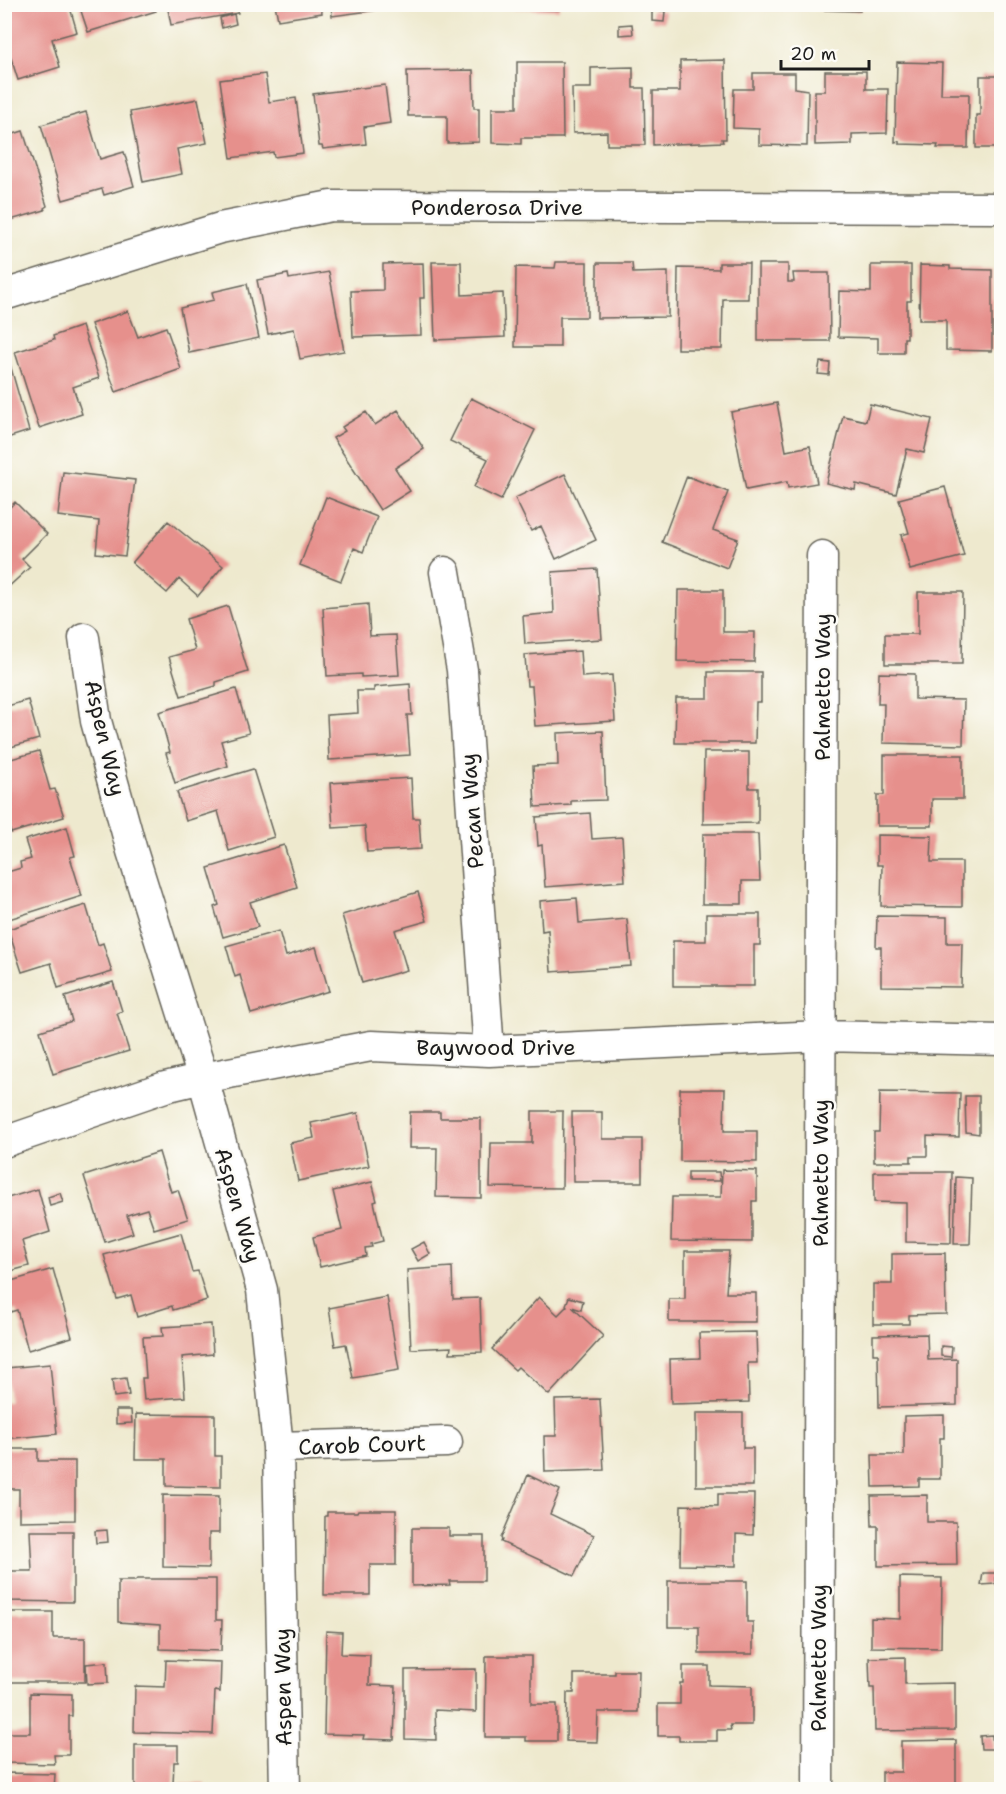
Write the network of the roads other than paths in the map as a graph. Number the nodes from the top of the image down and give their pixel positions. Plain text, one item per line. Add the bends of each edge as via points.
1 (1002, 208) edge
2 (4, 295) edge
3 (822, 555) dead end
4 (445, 572) dead end
5 (84, 638) dead end
6 (821, 1036) junction
7 (1002, 1040) edge
8 (489, 1051) junction
9 (203, 1078) junction
10 (4, 1142) edge
11 (447, 1442) dead end
12 (278, 1447) junction
13 (285, 1790) edge
14 (818, 1790) edge

1 - 2 street, Ponderosa Drive via 331,206 220,228
3 - 6 street, Palmetto Way
4 - 8 street, Pecan Way via 462,670
5 - 9 street, Aspen Way via 96,721
6 - 7 street, Baywood Drive
6 - 8 street, Baywood Drive
6 - 14 street, Palmetto Way
8 - 9 street, Baywood Drive via 370,1046
9 - 10 street, Baywood Drive via 165,1087
9 - 12 street, Aspen Way via 262,1290
11 - 12 street, Carob Court
12 - 13 street, Aspen Way

